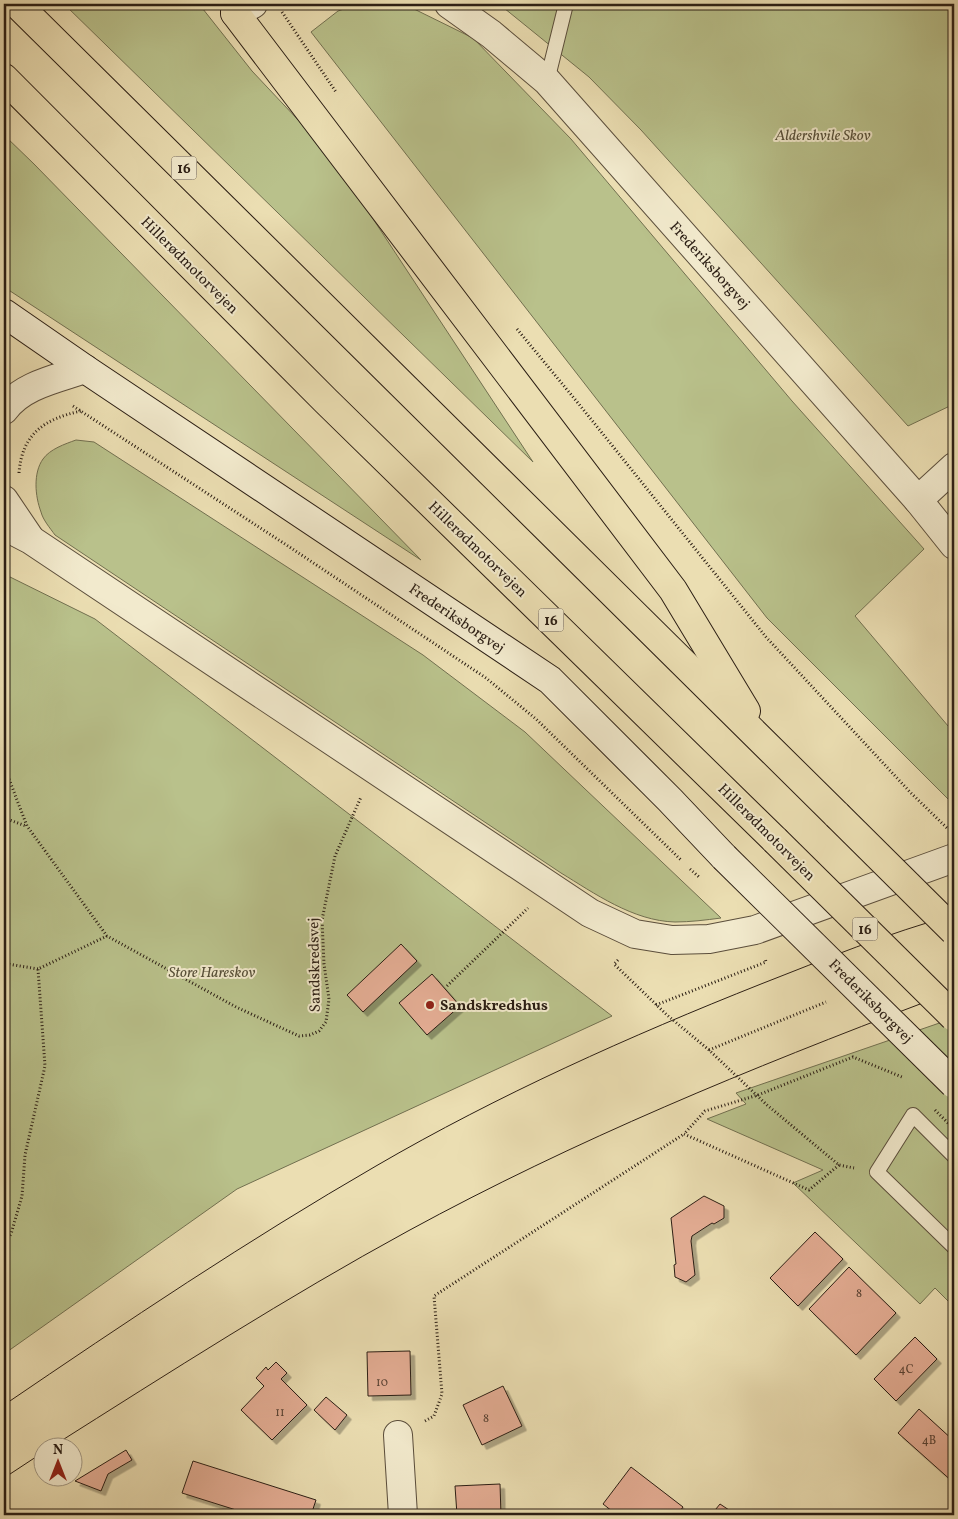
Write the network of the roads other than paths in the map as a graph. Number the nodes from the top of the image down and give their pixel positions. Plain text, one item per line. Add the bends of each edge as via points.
1 (17, 4) edge
2 (449, 4) edge
3 (566, 4) edge
4 (239, 7) edge
5 (4, 78) edge
6 (546, 80) junction
7 (4, 312) edge
8 (84, 369) junction
9 (4, 410) edge
10 (954, 467) edge
11 (11, 490) edge
12 (918, 500) junction
13 (4, 526) edge
14 (31, 540) junction
15 (954, 545) edge
16 (769, 749) junction
17 (954, 858) edge
18 (954, 931) edge
19 (954, 1017) edge
20 (954, 1084) edge
21 (954, 1156) edge
22 (954, 1246) edge
23 (398, 1435) road end
24 (403, 1515) edge

1 - 16 highway, 16
2 - 6 street, Frederiksborgvej
3 - 6 lane
4 - 16 highway via 673,590
5 - 19 highway, Hillerødmotorvejen / 16, bridge via 326,401
6 - 12 street, Frederiksborgvej
7 - 8 street, Frederiksborgvej
8 - 9 street via 23,392
8 - 20 street, Frederiksborgvej, bridge via 550,680
10 - 12 street
11 - 14 street
12 - 15 street, Frederiksborgvej
13 - 14 street
14 - 17 street via 590,912 636,934 672,940 709,939 755,930
16 - 18 highway, 16, bridge
21 - 22 lane via 912,1114 877,1172
23 - 24 street

